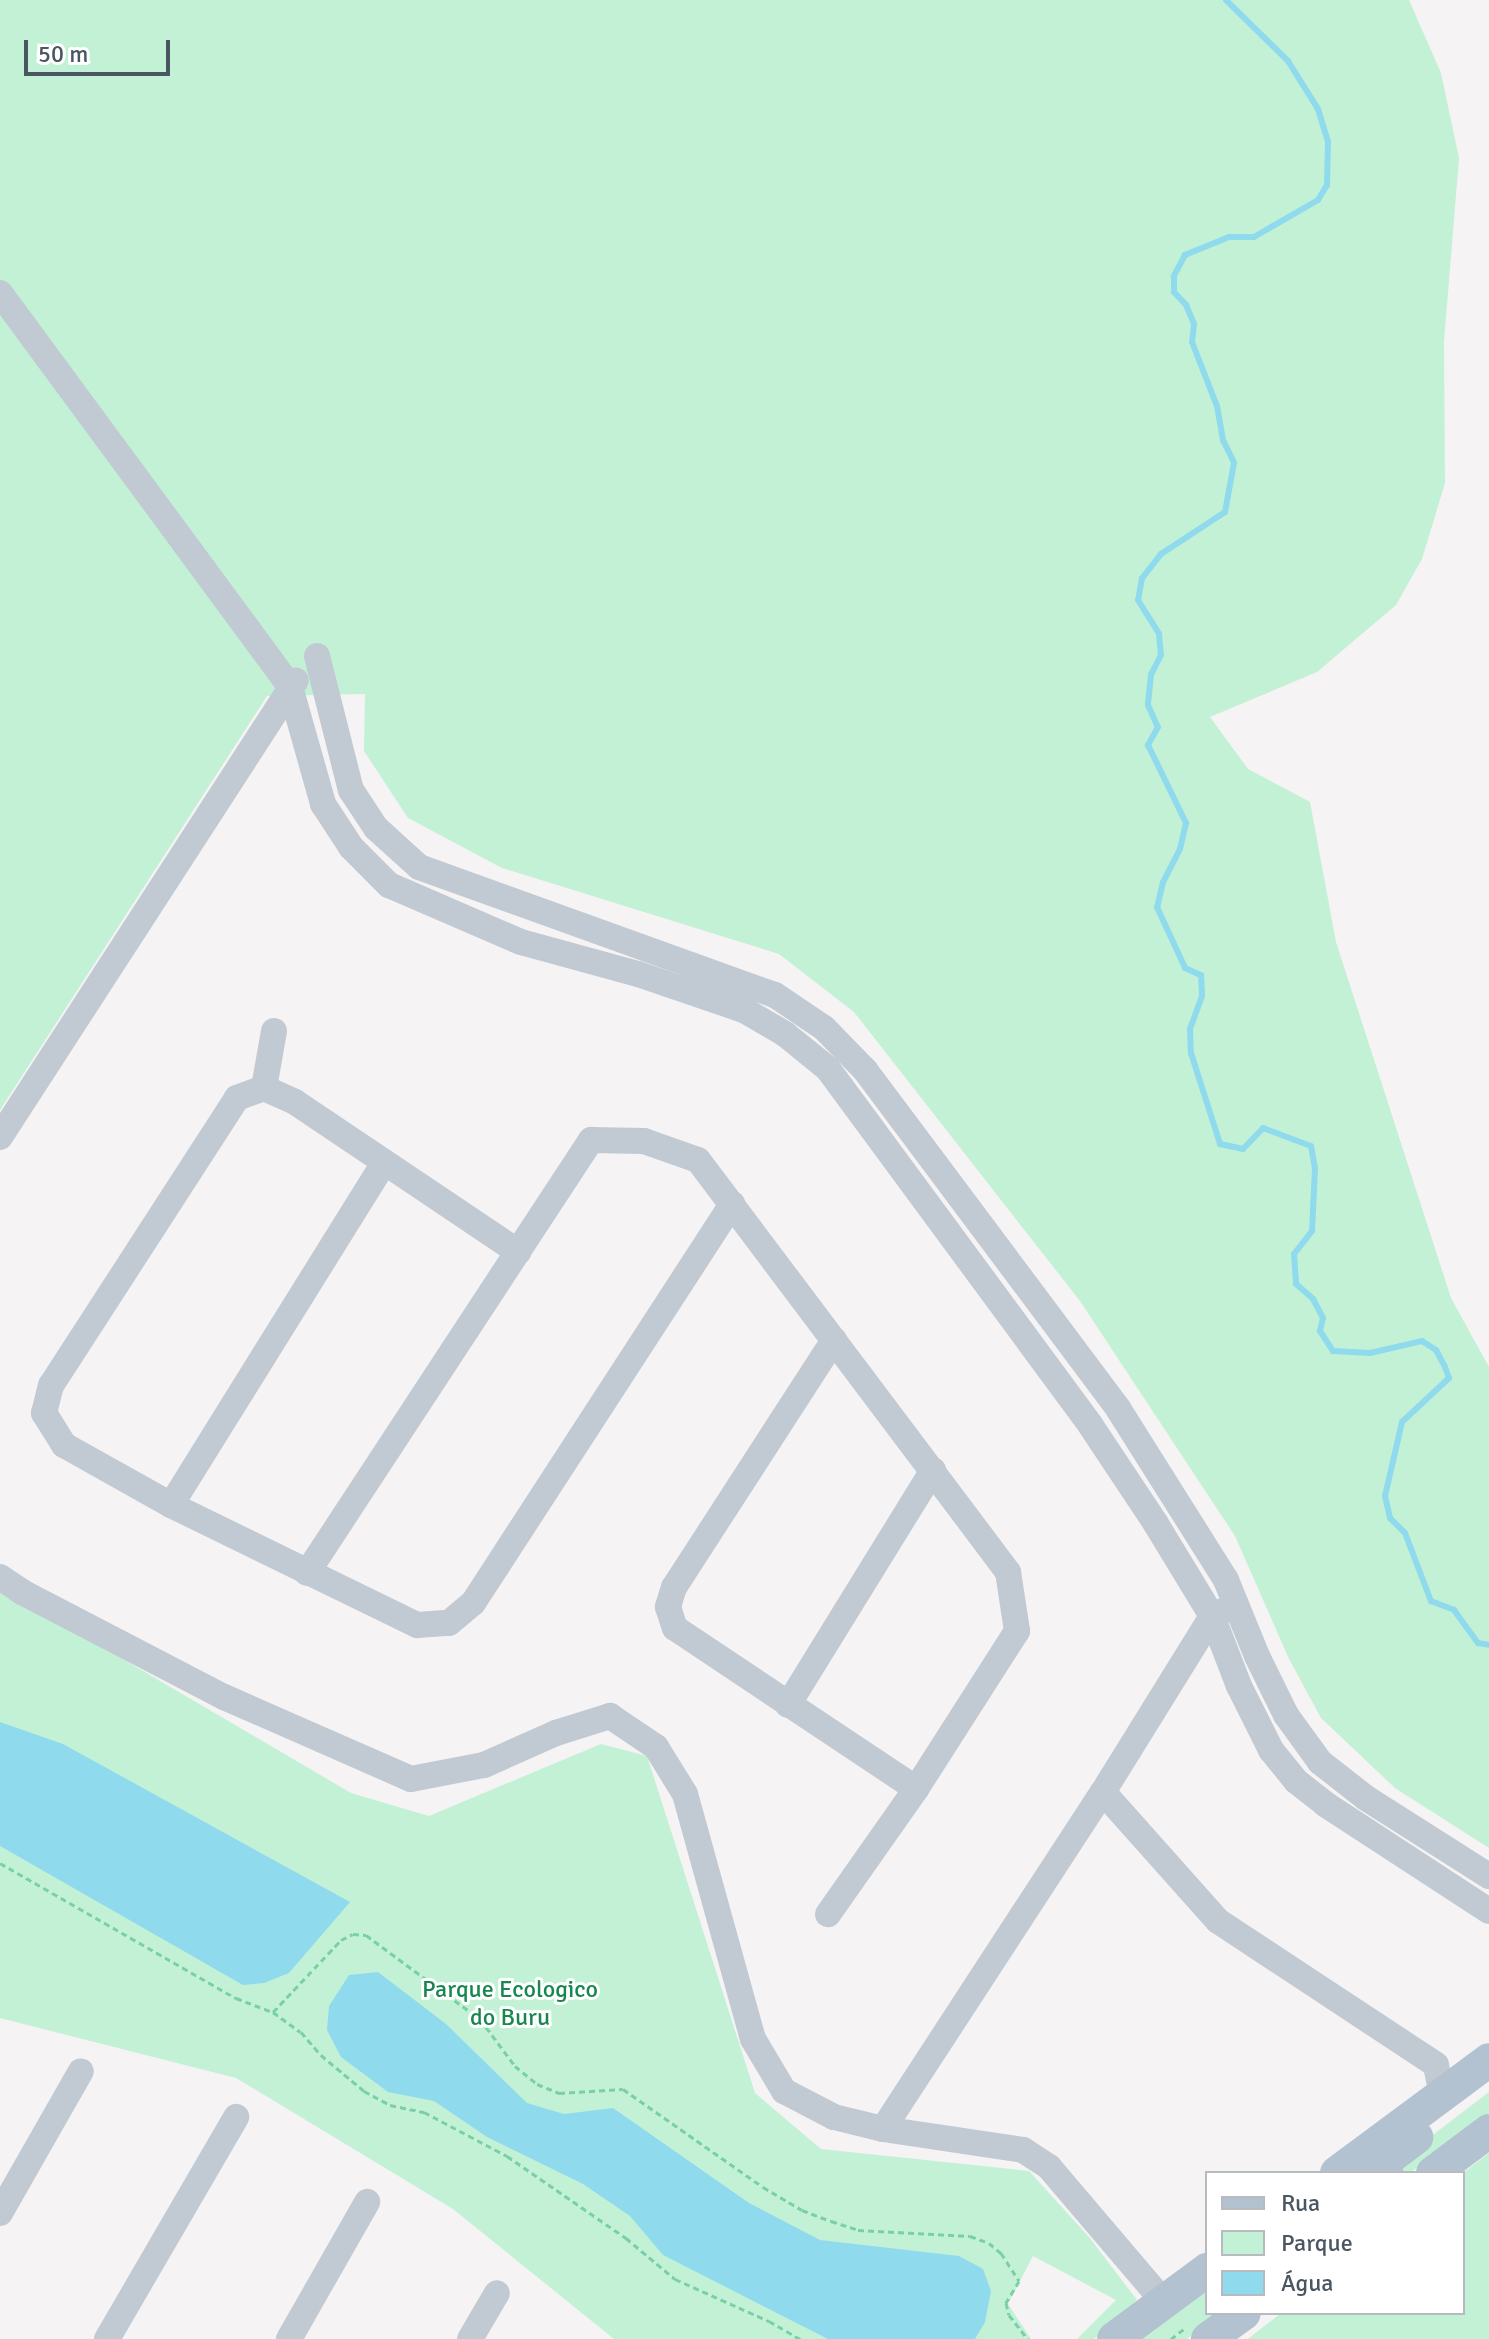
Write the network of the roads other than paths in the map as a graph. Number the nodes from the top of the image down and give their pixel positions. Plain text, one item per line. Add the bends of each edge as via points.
1 (0, 293) edge
2 (290, 687) junction
3 (274, 1031) dead end
4 (264, 1088) junction
5 (0, 1137) edge
6 (383, 1165) junction
7 (732, 1204) junction
8 (518, 1252) junction
9 (834, 1340) junction
10 (933, 1470) junction
11 (171, 1505) junction
12 (307, 1573) junction
13 (0, 1577) edge
14 (1224, 1611) junction
15 (788, 1705) junction
16 (916, 1789) junction
17 (1103, 1792) junction
18 (1489, 1876) edge
19 (1489, 1911) edge
20 (828, 1914) dead end
21 (1489, 2060) edge
22 (81, 2071) dead end
23 (1442, 2096) junction
24 (236, 2117) dead end
25 (883, 2129) junction
26 (1489, 2131) edge
27 (1340, 2171) edge
28 (1386, 2171) edge
29 (1436, 2171) edge
30 (367, 2202) dead end
31 (0, 2213) edge
32 (1205, 2271) edge
33 (497, 2293) dead end
34 (1164, 2302) junction
35 (1241, 2315) edge
36 (107, 2339) edge
37 (289, 2339) edge
38 (470, 2339) edge
39 (1114, 2339) edge
40 (1208, 2339) edge

1 - 2 street
2 - 5 street
2 - 14 street via 323,804 351,847 389,885 521,942 744,1010 828,1069
2 - 14 street via 317,656 351,790 376,828 419,867 775,995 824,1028 907,1123 1119,1410 1226,1580
3 - 4 street
4 - 6 street via 295,1102
4 - 11 street via 237,1098 51,1385 47,1399 44,1413 64,1445
6 - 8 street
6 - 11 street
7 - 8 street via 698,1160 644,1141 591,1140
7 - 9 street
7 - 12 street via 473,1603 449,1623 417,1625
8 - 12 street
9 - 10 street
9 - 15 street via 674,1587 668,1607 675,1628
10 - 15 street
10 - 16 street via 1008,1572 1017,1631
11 - 12 street
13 - 25 street via 224,1697 411,1779 484,1765 610,1716 656,1747 685,1794 753,2039 784,2091 834,2117
14 - 17 street
14 - 18 street via 1320,1762 1366,1798
14 - 19 street via 1239,1686 1271,1750 1296,1781
15 - 16 street
16 - 20 street
17 - 23 street via 1218,1921 1436,2065
17 - 25 street
21 - 23 main road
22 - 31 street
23 - 27 main road
23 - 28 main road via 1439,2119 1386,2160
24 - 36 street
25 - 34 street via 1023,2150 1049,2167
26 - 29 main road
30 - 37 street
32 - 34 main road
33 - 38 street
34 - 39 main road
35 - 40 main road

